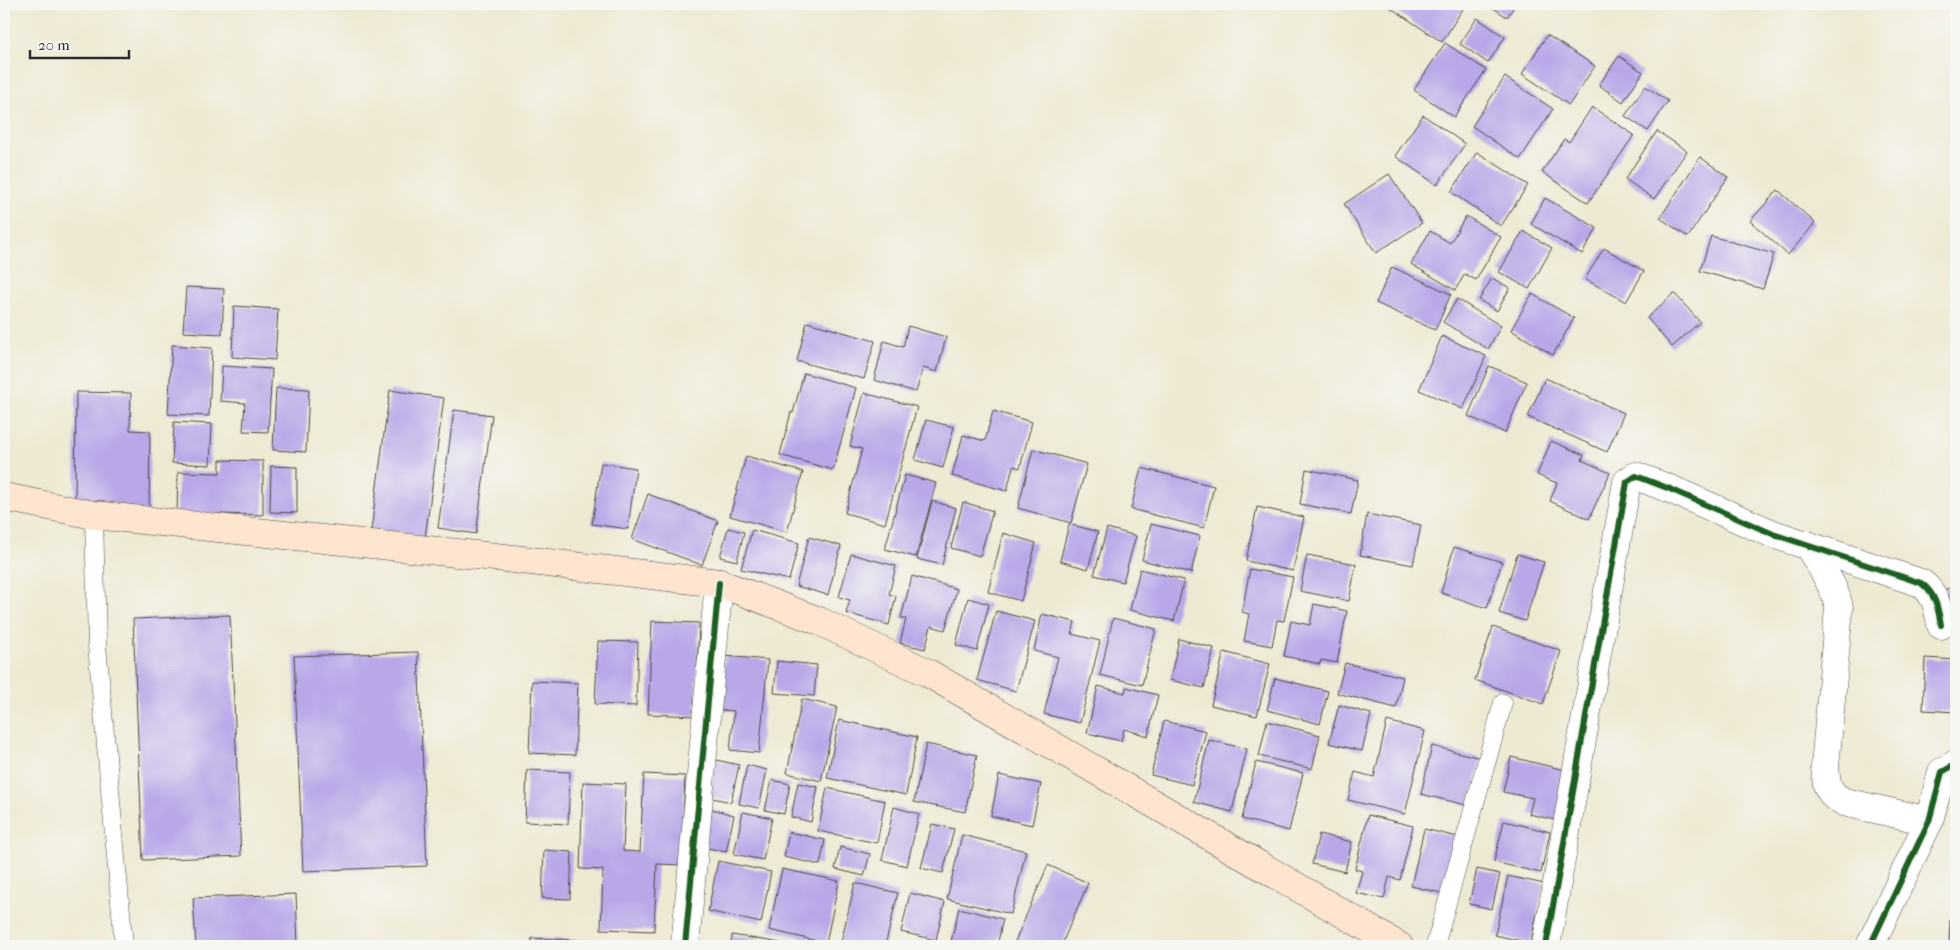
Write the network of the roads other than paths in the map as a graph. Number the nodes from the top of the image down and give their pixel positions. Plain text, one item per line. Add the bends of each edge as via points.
1 (4, 497) edge
2 (94, 515) junction
3 (1808, 545) junction
4 (718, 582) junction
5 (1941, 625) dead end
6 (1503, 703) dead end
7 (1956, 764) edge
8 (1929, 821) junction
9 (124, 946) edge
10 (685, 946) edge
11 (1399, 946) edge
12 (1435, 946) edge
13 (1546, 946) edge
14 (1870, 946) edge

1 - 2 main road
2 - 4 main road
2 - 9 lane via 97,645
3 - 5 street via 1921,583 1934,596
3 - 8 street via 1834,591 1839,608 1827,735 1827,785 1833,795 1844,802
3 - 13 street via 1773,534 1636,476 1627,482
4 - 10 street
4 - 11 main road via 819,621 928,673
6 - 12 lane
7 - 8 street via 1942,772
8 - 14 street

